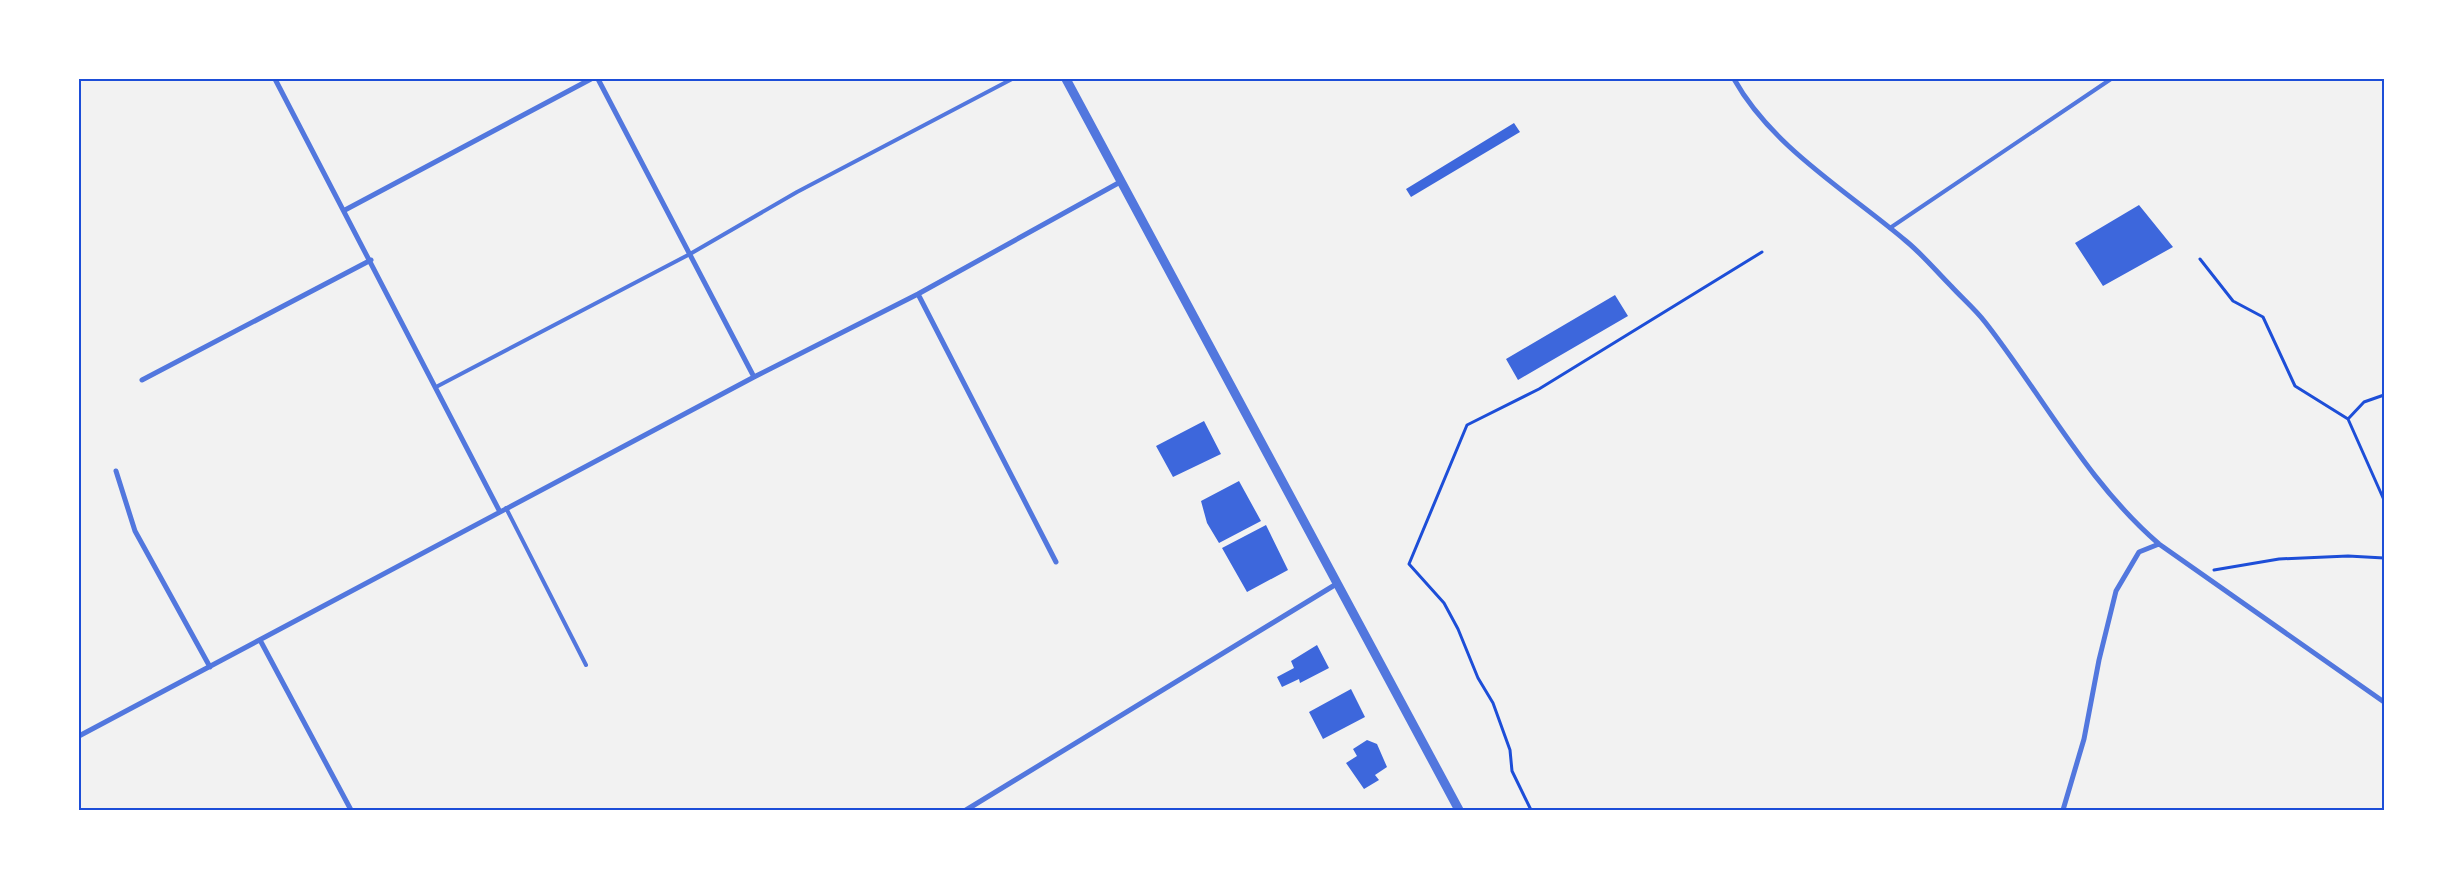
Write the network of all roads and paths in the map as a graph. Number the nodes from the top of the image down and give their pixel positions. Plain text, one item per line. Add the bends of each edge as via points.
1 (275, 79) edge
2 (591, 79) edge
3 (598, 79) edge
4 (1012, 79) edge
5 (1066, 79) edge
6 (1734, 79) edge
7 (2111, 79) edge
8 (1122, 181) junction
9 (345, 210) junction
10 (1890, 228) junction
11 (1762, 252) dead end
12 (690, 254) junction
13 (2200, 259) dead end
14 (371, 260) junction
15 (918, 294) junction
16 (754, 377) junction
17 (142, 380) dead end
18 (436, 387) junction
19 (2384, 395) edge
20 (2348, 419) junction
21 (116, 471) dead end
22 (2384, 500) edge
23 (503, 510) junction
24 (2159, 544) junction
25 (2384, 558) edge
26 (1056, 562) dead end
27 (2199, 572) junction
28 (1338, 583) junction
29 (260, 640) junction
30 (586, 665) dead end
31 (210, 667) junction
32 (2384, 702) edge
33 (79, 736) edge
34 (351, 810) edge
35 (966, 810) edge
36 (1459, 810) edge
37 (1531, 810) edge
38 (2063, 810) edge

1 - 9 street
2 - 9 street
3 - 12 street
4 - 12 lane via 797,192
5 - 8 street
6 - 10 street via 1747,102 1775,135
7 - 10 lane
8 - 15 street
8 - 28 street
9 - 14 street
10 - 24 street via 1984,321 2113,499
11 - 37 path via 1540,388 1467,425 1459,450 1444,476 1409,564 1444,603 1470,653 1510,750 1512,771
12 - 16 street
12 - 18 lane
13 - 20 path via 2234,301 2263,317 2295,386
14 - 17 street
14 - 18 street
15 - 16 street
15 - 26 street
16 - 23 street
18 - 23 street
19 - 20 path via 2364,402
20 - 22 path
21 - 31 street via 134,531
23 - 29 street
23 - 30 lane
24 - 27 street
24 - 38 street via 2140,552 2116,590 2084,740
25 - 27 path via 2279,559
27 - 32 street
28 - 35 street
28 - 36 street
29 - 31 street
29 - 34 street
31 - 33 street

